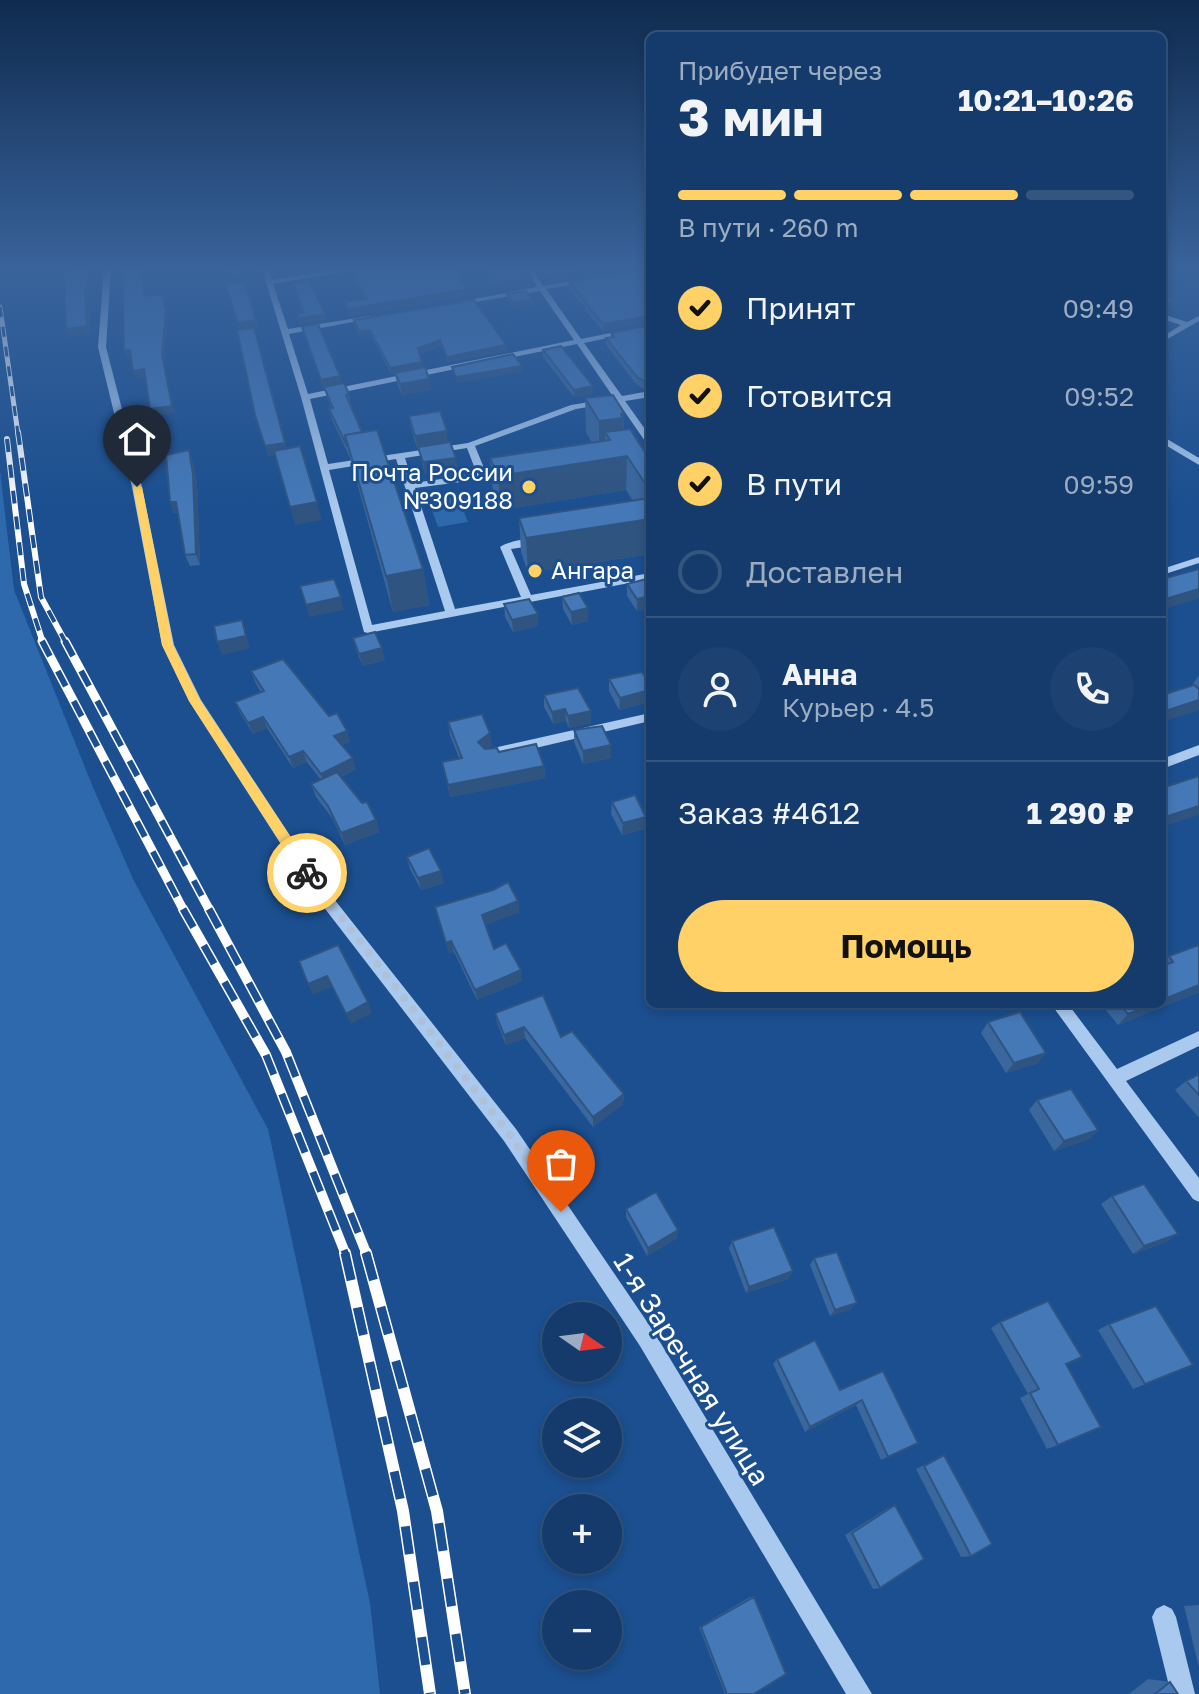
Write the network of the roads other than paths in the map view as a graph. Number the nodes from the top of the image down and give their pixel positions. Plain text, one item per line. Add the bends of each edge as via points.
1 (102, 348) edge
2 (290, 348) edge
3 (542, 348) edge
4 (581, 348) edge
5 (646, 395) edge
6 (305, 397) junction
7 (620, 400) junction
8 (646, 436) edge
9 (1166, 442) edge
10 (470, 445) junction
11 (1176, 448) junction
12 (1166, 450) edge
13 (400, 456) junction
14 (1199, 462) edge
15 (323, 468) junction
16 (528, 471) edge
17 (483, 477) junction
18 (409, 486) junction
19 (549, 541) edge
20 (1199, 560) edge
21 (1166, 571) edge
22 (646, 577) edge
23 (527, 598) junction
24 (451, 613) junction
25 (646, 718) edge
26 (1199, 750) edge
27 (489, 754) edge
28 (1166, 762) edge
29 (1062, 1008) edge
30 (1199, 1038) edge
31 (1114, 1079) junction
32 (1199, 1193) edge
33 (1164, 1617) dead end
34 (860, 1694) edge
35 (1183, 1694) edge

1 - 34 street, 1-я Заречная улица via 168,645 195,701 314,884 510,1135 647,1339
2 - 6 street
3 - 6 street
4 - 7 street
5 - 7 street
6 - 15 street
7 - 8 street
7 - 10 street via 574,407
9 - 11 street
10 - 13 street
10 - 17 street
11 - 12 street
11 - 14 street
13 - 15 street
13 - 18 street
15 - 24 street via 368,629
16 - 17 street
17 - 18 street
18 - 24 street
19 - 23 street via 505,547
20 - 21 street
22 - 23 street
23 - 24 street
25 - 27 street
26 - 28 street
29 - 31 street
30 - 31 street
31 - 32 street
33 - 35 street

